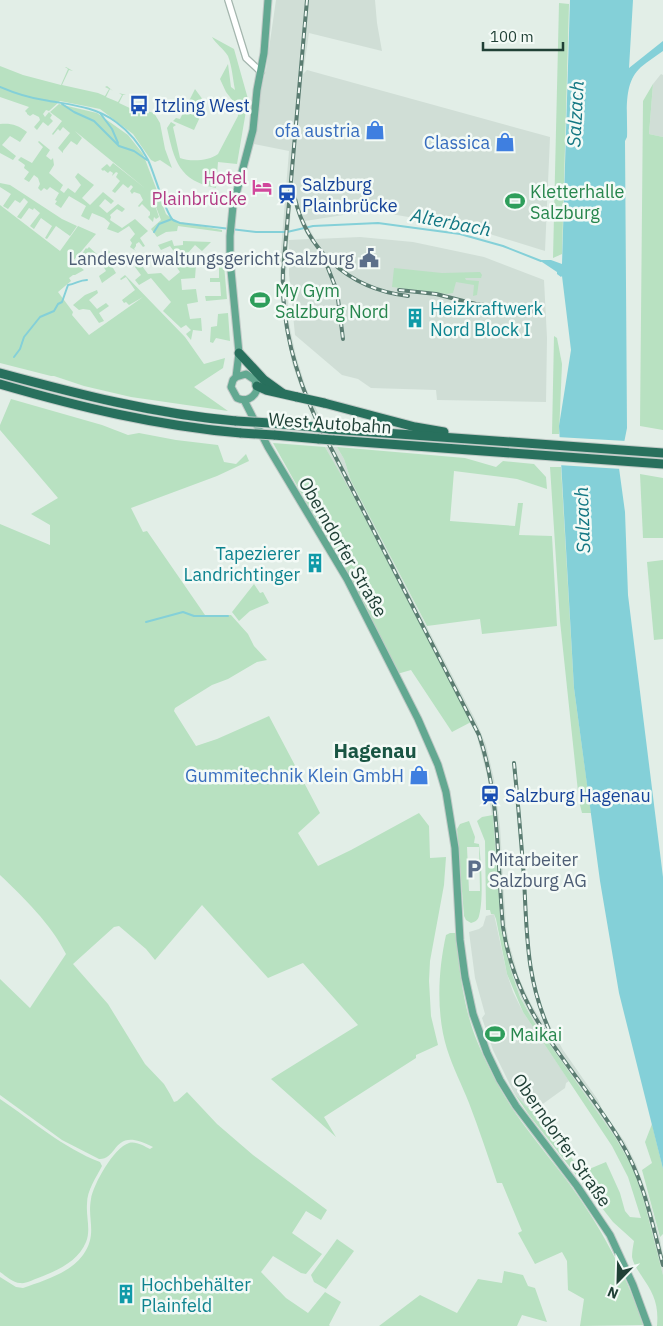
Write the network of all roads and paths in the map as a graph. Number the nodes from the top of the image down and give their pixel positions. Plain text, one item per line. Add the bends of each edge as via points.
1 (228, 0) edge
2 (268, 0) edge
3 (261, 72) junction
4 (239, 353) junction
5 (1, 373) edge
6 (246, 374) junction
7 (236, 377) junction
8 (0, 384) edge
9 (257, 386) junction
10 (282, 393) junction
11 (252, 397) junction
12 (244, 400) junction
13 (251, 414) junction
14 (459, 438) junction
15 (663, 453) edge
16 (640, 462) junction
17 (663, 464) edge
18 (663, 468) edge
19 (648, 1326) edge

1 - 3 street via 246,58
2 - 3 main road
3 - 4 main road via 253,130 233,206 229,238
4 - 6 main road
4 - 7 main road
4 - 10 highway via 264,380
5 - 14 highway, West Autobahn, bridge via 131,406 190,417
6 - 7 main road
6 - 9 main road via 253,377
7 - 12 main road via 232,391 237,398
8 - 16 highway, West Autobahn, bridge via 135,418 189,427
9 - 10 highway
9 - 11 main road
10 - 14 highway, bridge
11 - 12 main road
11 - 13 main road
12 - 13 main road, Oberndorfer Straße
13 - 19 main road, Oberndorfer Straße via 348,579 438,765 456,848 465,977 473,1014 487,1053 516,1106 610,1235
14 - 15 highway, West Autobahn
16 - 17 highway, West Autobahn
16 - 18 highway

